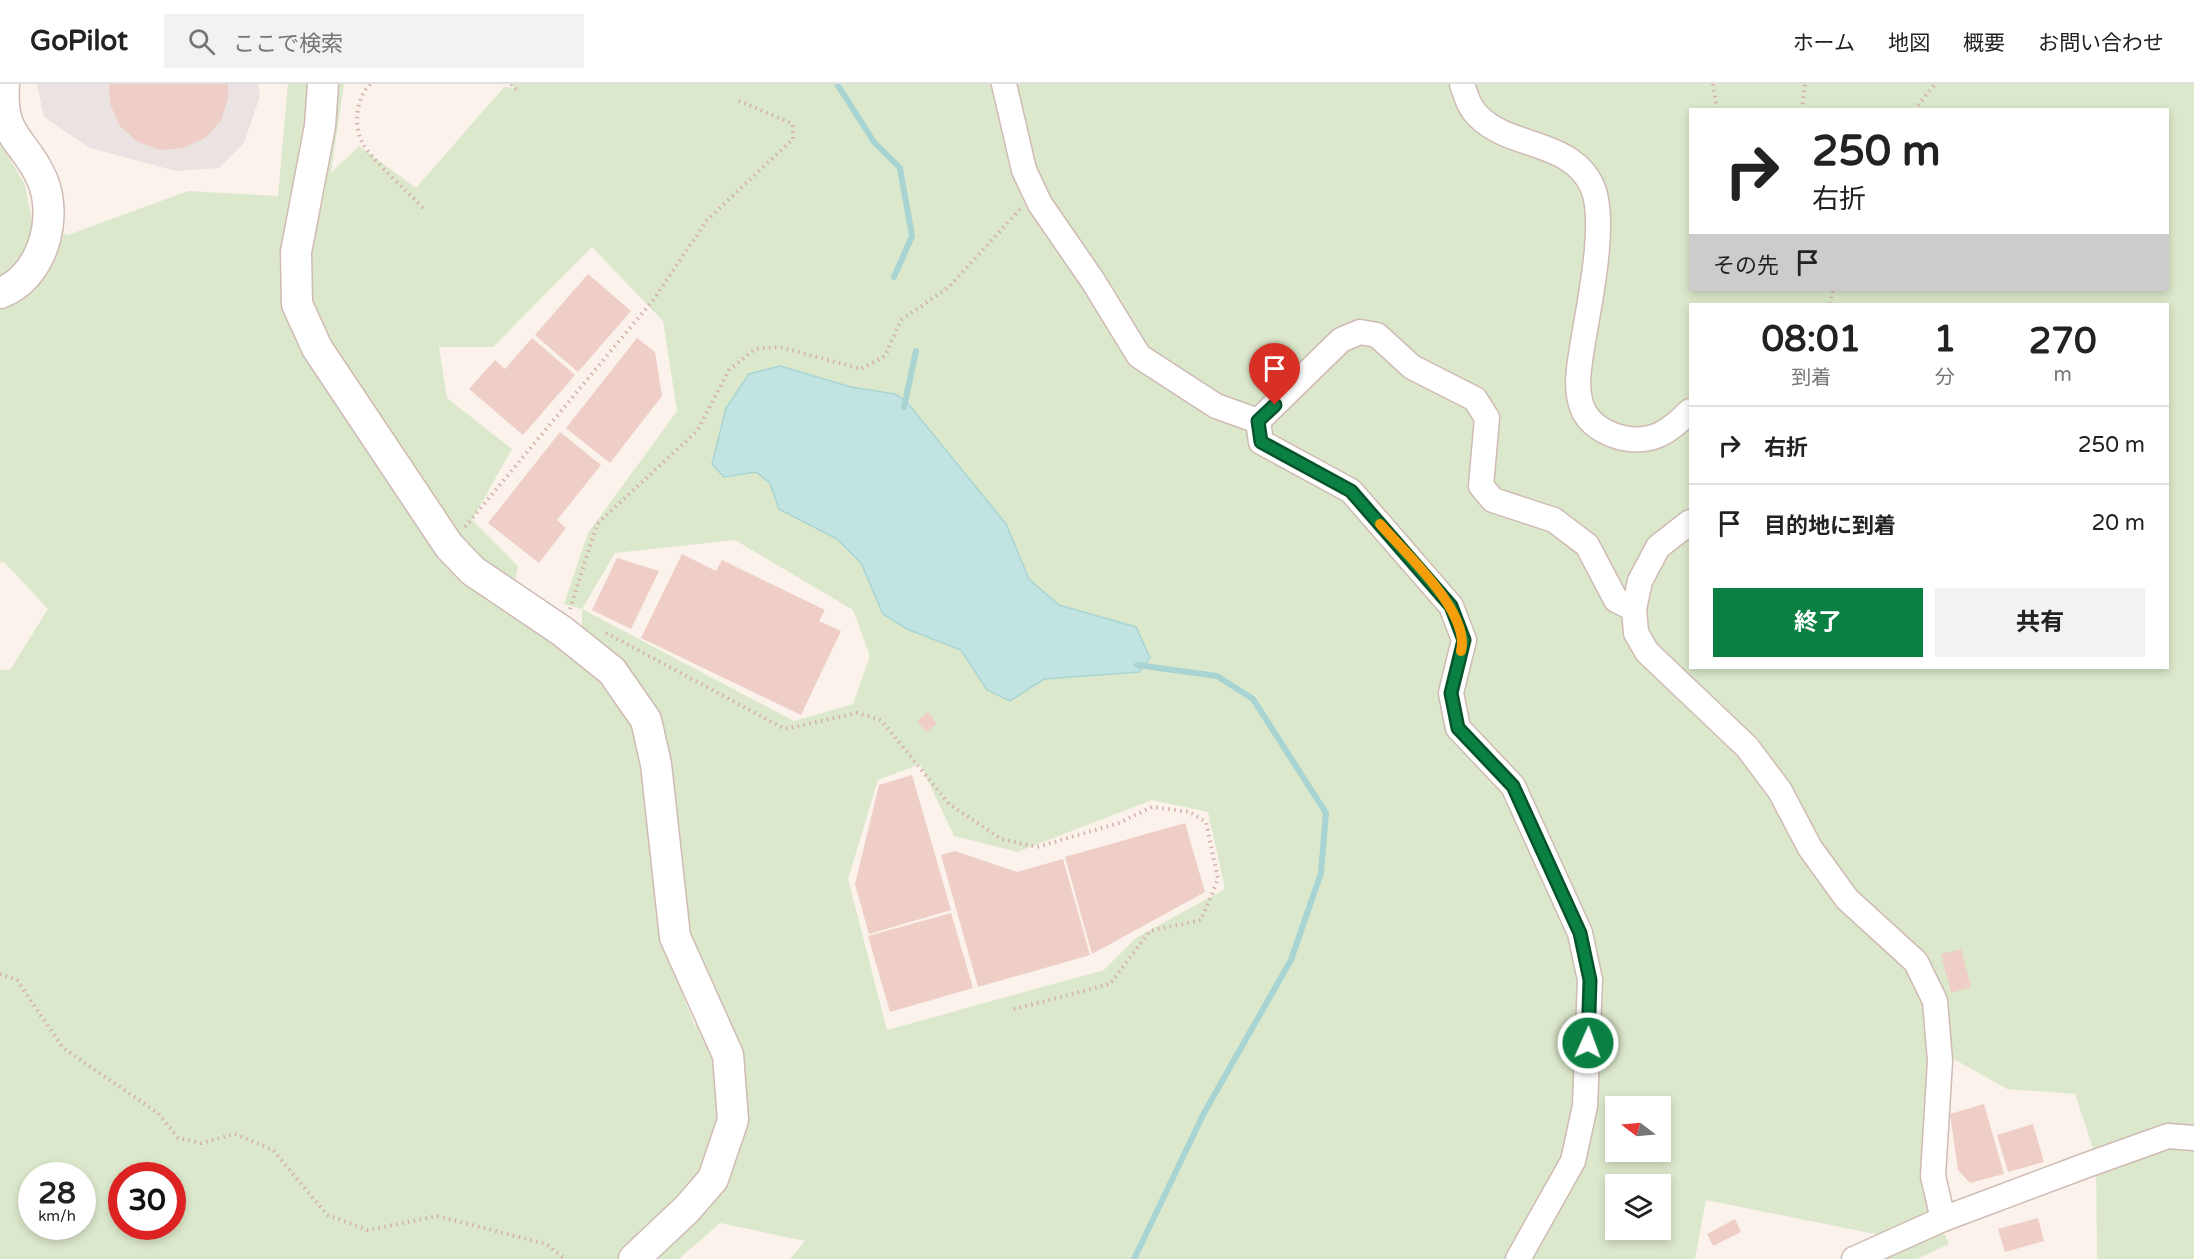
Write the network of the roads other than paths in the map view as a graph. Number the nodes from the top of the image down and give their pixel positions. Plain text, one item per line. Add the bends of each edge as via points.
1 (4, 84) edge
2 (323, 84) edge
3 (1004, 84) edge
4 (1462, 84) edge
5 (0, 293) edge
6 (1689, 412) edge
7 (1258, 421) junction
8 (1689, 523) edge
9 (1634, 609) junction
10 (2194, 1138) edge
11 (1943, 1219) junction
12 (634, 1259) edge
13 (1518, 1259) edge
14 (1854, 1259) edge

1 - 5 street via 3,106 11,134 42,180 49,214 44,246 30,271
2 - 12 street via 320,126 296,252 297,304 317,348 449,546 473,571 562,631 612,671 646,720 656,764 675,937 728,1055 733,1120 713,1179
3 - 7 street via 1024,170 1040,204 1139,357 1216,406
4 - 6 street via 1468,103 1479,117 1498,129 1560,153 1581,168 1592,187 1597,211 1595,264 1578,378 1581,406 1592,423 1612,435 1636,441 1655,439
7 - 9 street via 1341,340 1360,332 1377,335 1412,367 1475,399 1487,418 1481,486 1493,500 1554,520 1587,545 1616,600
7 - 13 street via 1261,442 1351,491 1451,606 1464,640 1451,693 1458,728 1513,786 1580,933 1590,980 1586,1106 1573,1161
8 - 9 street via 1658,547 1640,580
9 - 11 street via 1636,633 1647,652 1747,747 1780,791 1810,848 1847,899 1916,962 1935,1001 1940,1061 1933,1176
10 - 11 street via 2168,1136
11 - 14 street

